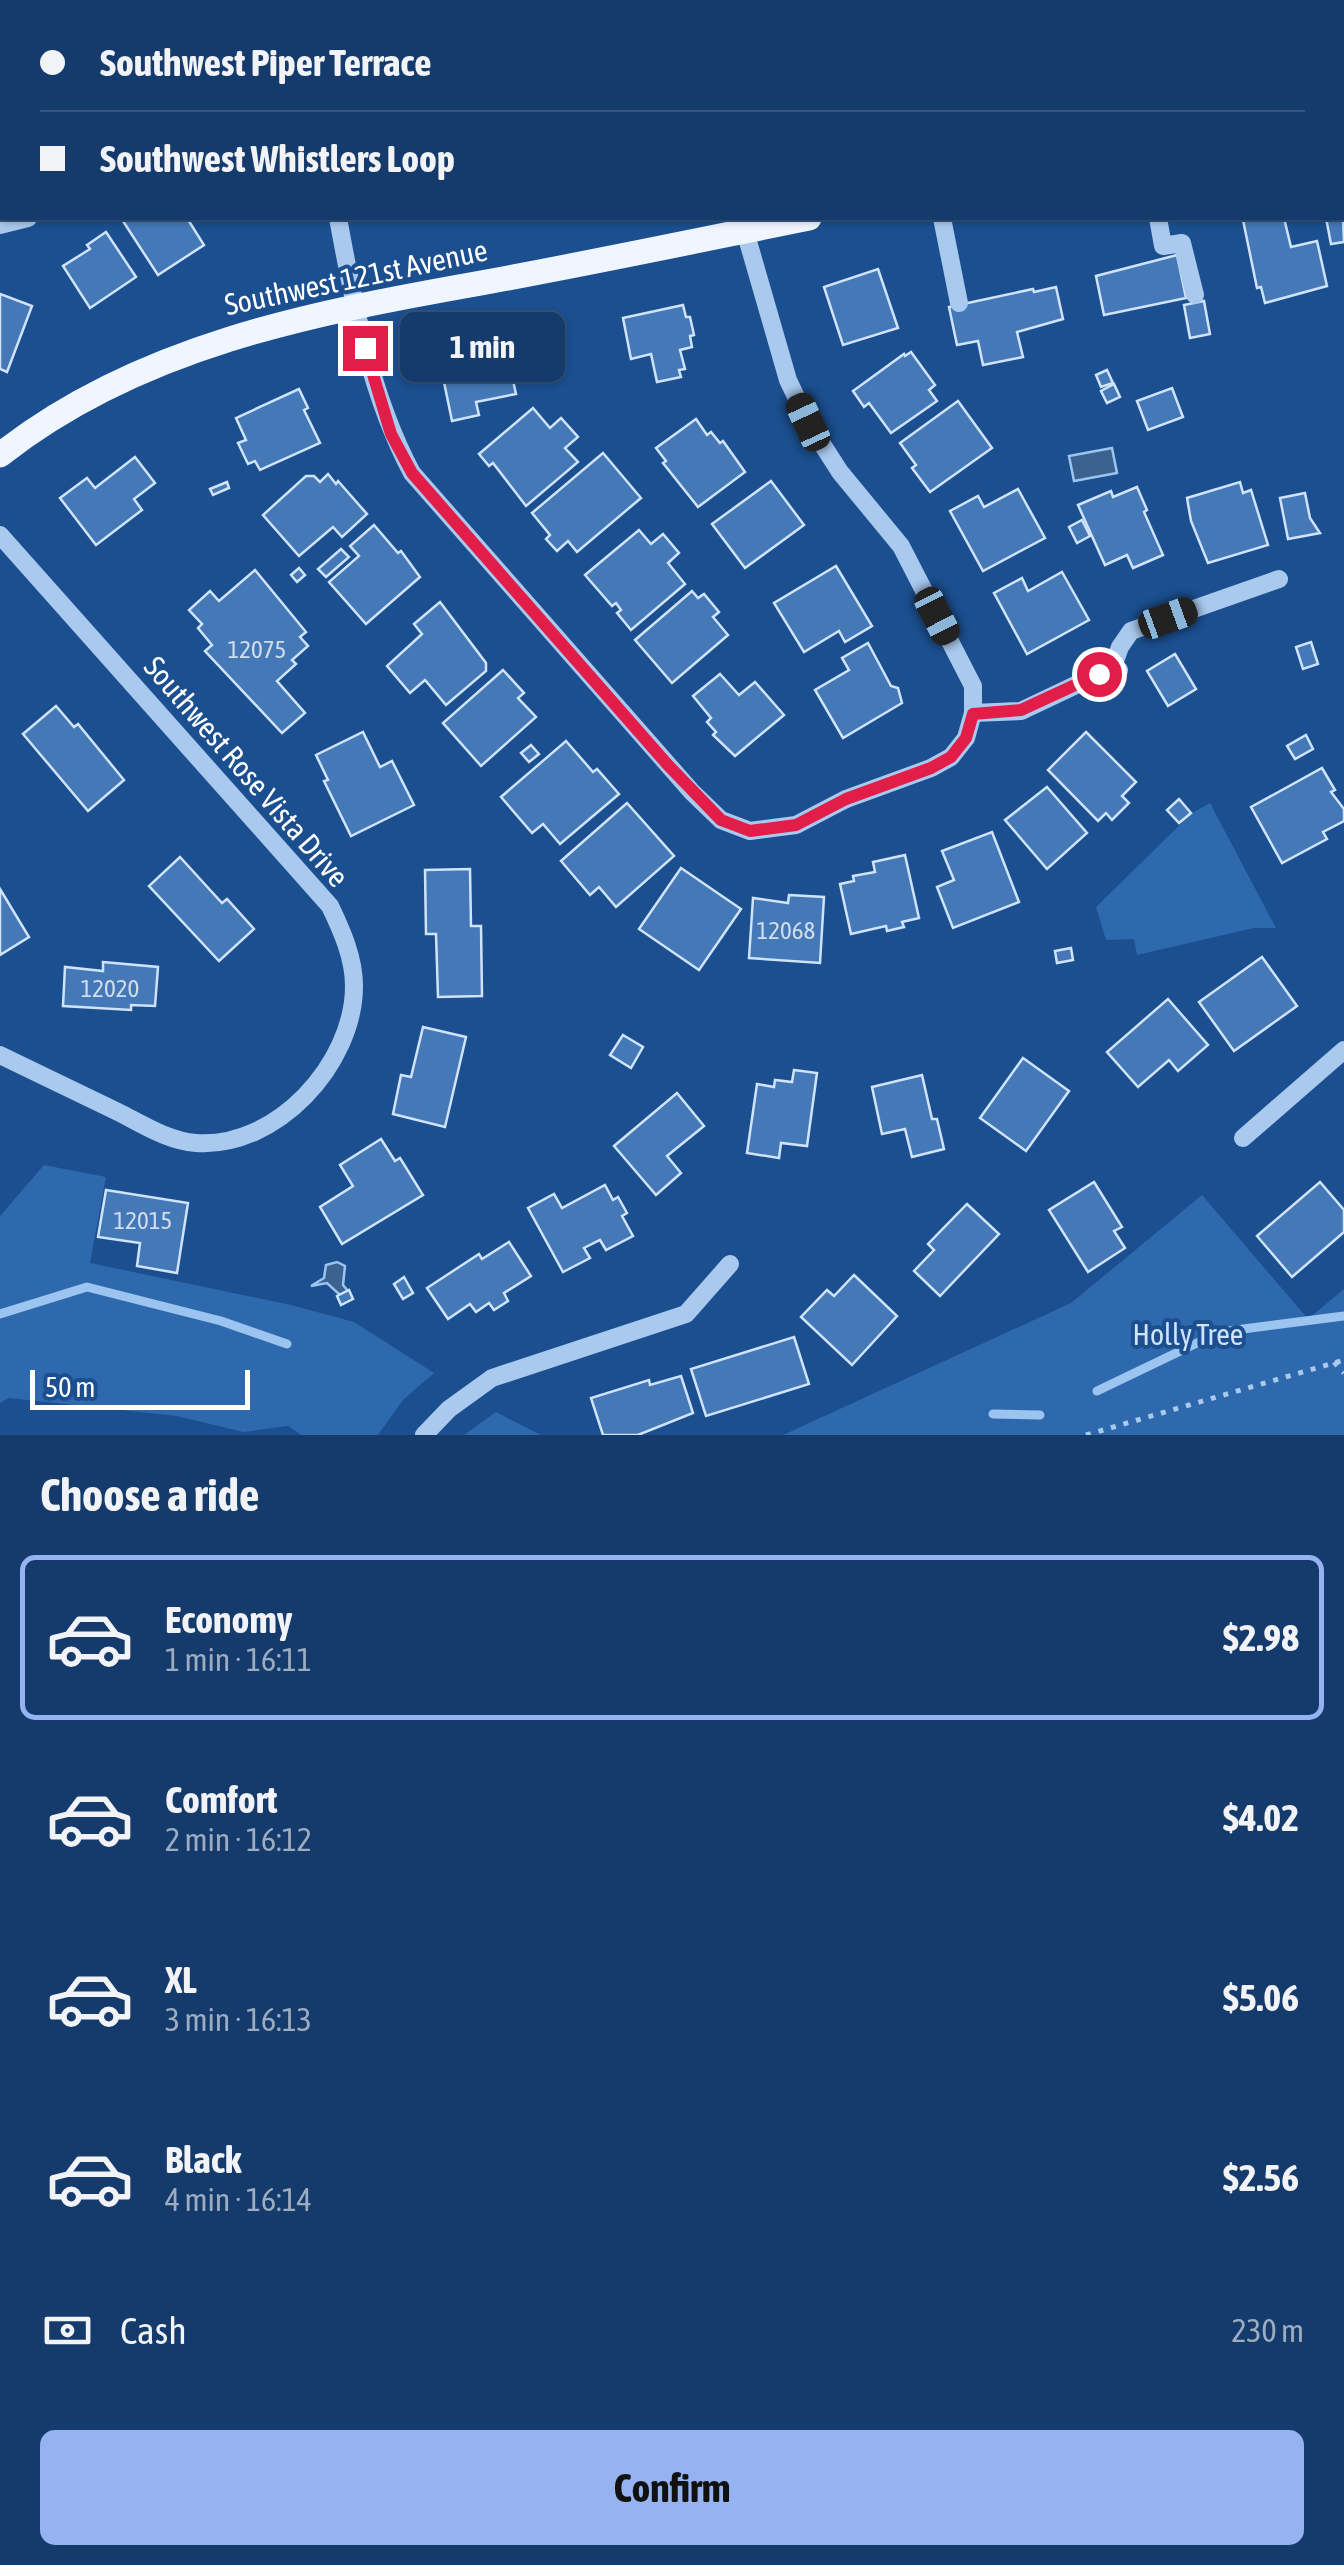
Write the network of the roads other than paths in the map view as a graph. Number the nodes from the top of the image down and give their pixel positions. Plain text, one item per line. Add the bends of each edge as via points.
1 (338, 220) edge
2 (799, 220) edge
3 (942, 220) edge
4 (1158, 220) edge
5 (745, 231) junction
6 (1195, 295) dead end
7 (959, 302) dead end
8 (354, 307) junction
9 (0, 455) edge
10 (0, 534) edge
11 (1279, 578) dead end
12 (973, 714) junction
13 (1344, 1050) edge
14 (0, 1056) edge
15 (1243, 1138) dead end
16 (730, 1264) dead end
17 (424, 1435) edge

1 - 8 street
2 - 5 main road, Southwest 121st Avenue
3 - 7 street
4 - 6 street via 1163,246 1182,243
5 - 8 main road, Southwest 121st Avenue
5 - 12 street via 794,394 840,472 901,546 972,686
8 - 9 main road, Southwest 121st Avenue via 218,342 132,374 50,417
8 - 12 street via 391,434 412,473 721,820 750,831 796,825 951,757
10 - 14 street, Southwest Rose Vista Drive via 330,906 348,949 354,989 344,1037 321,1077 268,1124 235,1139 196,1143 162,1134
11 - 12 street via 1132,632 1120,647 1116,671 1021,710
13 - 15 street
16 - 17 street via 686,1314 492,1378

